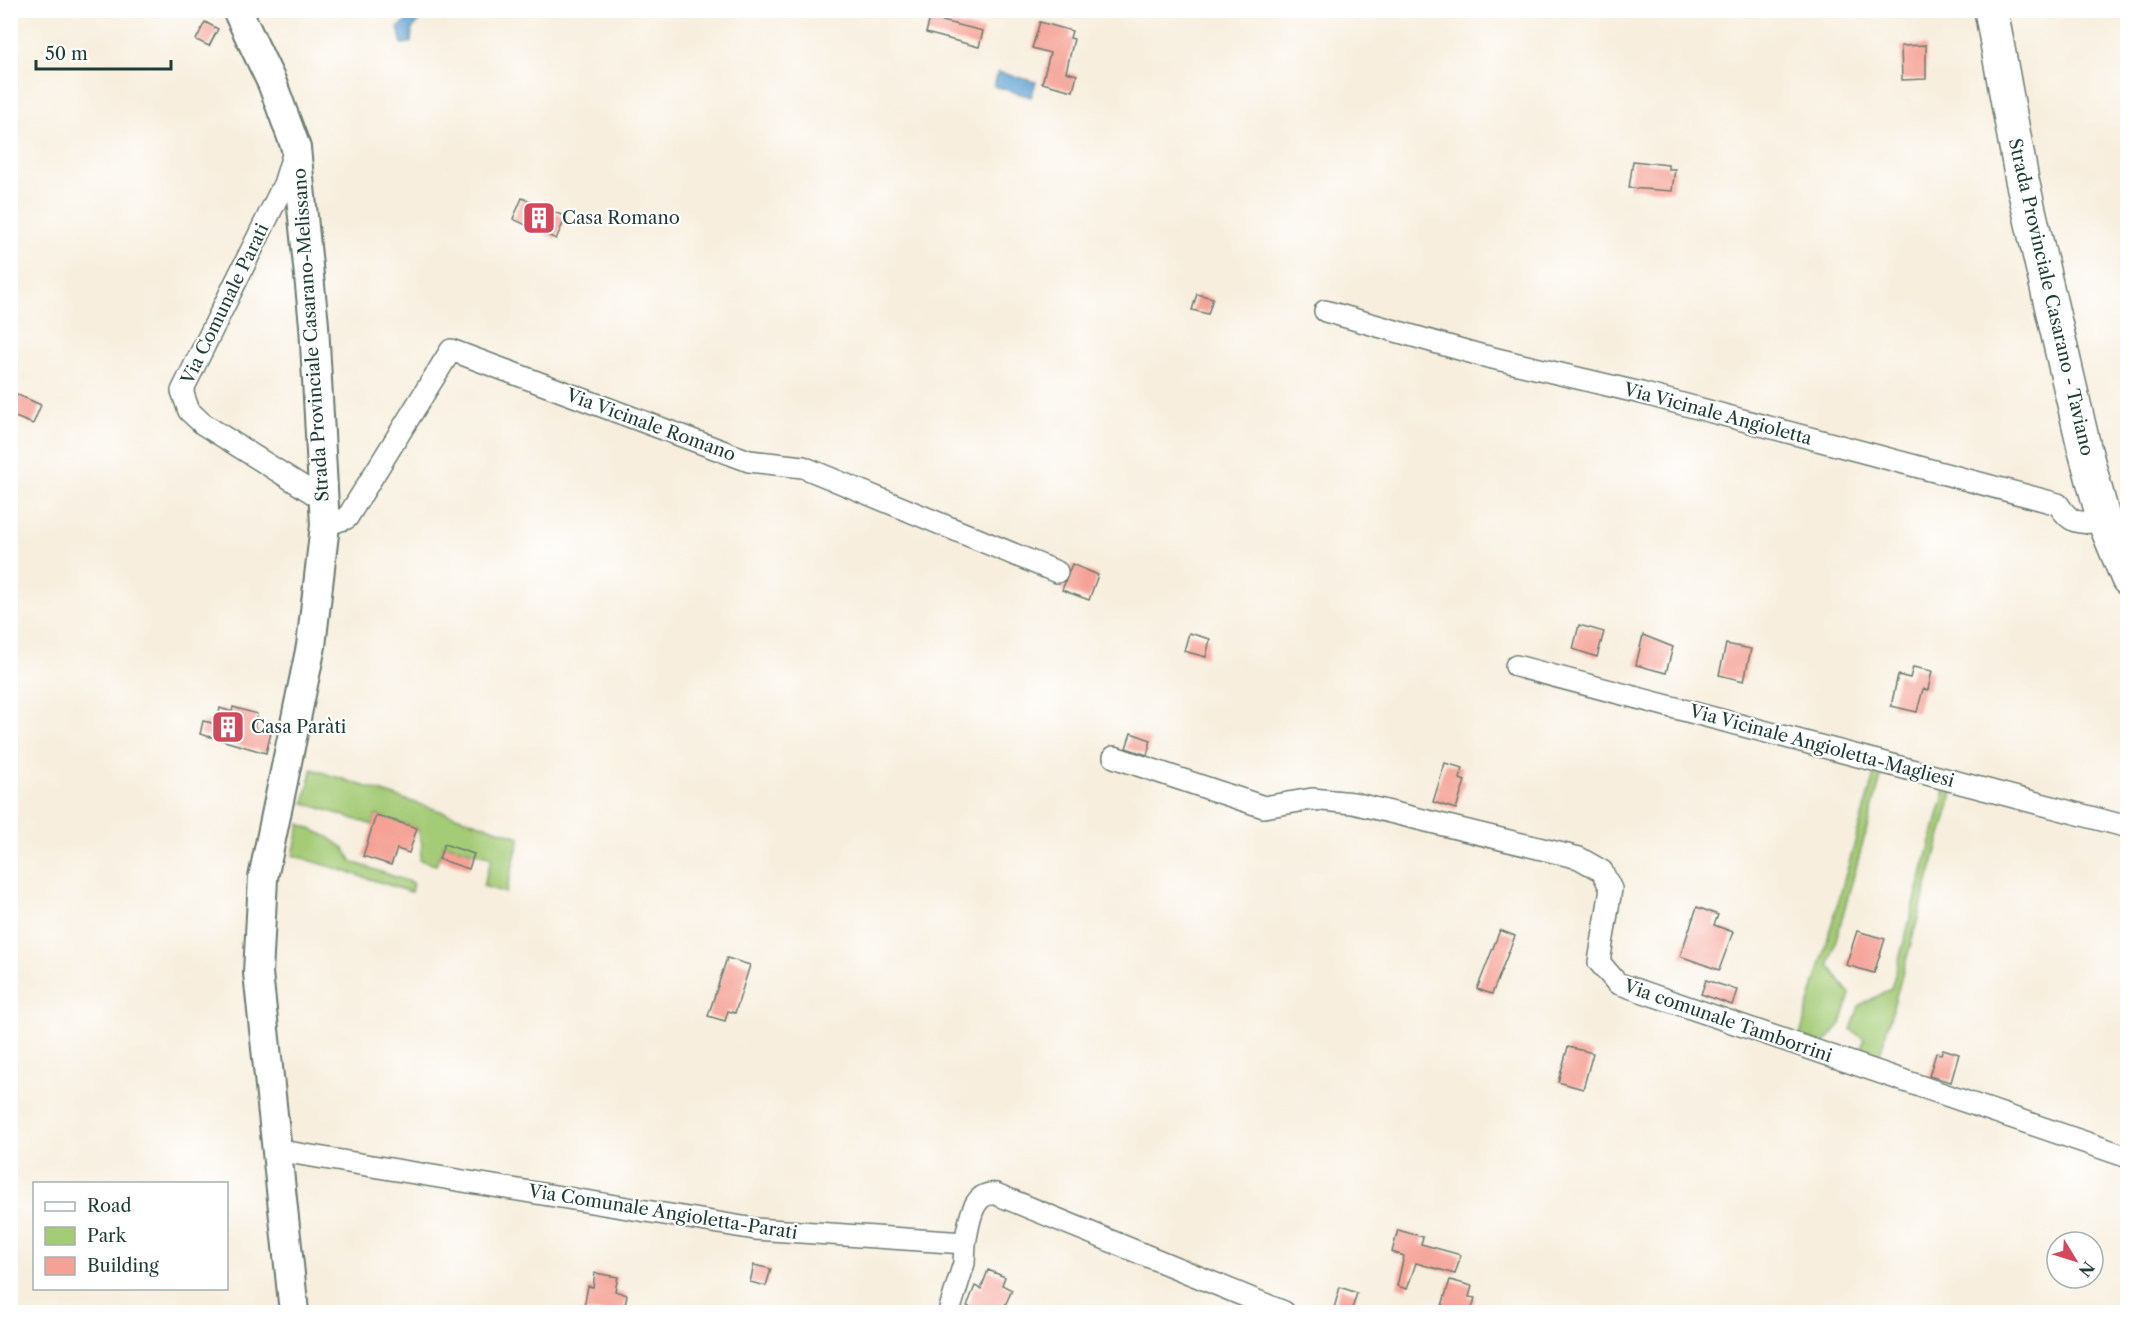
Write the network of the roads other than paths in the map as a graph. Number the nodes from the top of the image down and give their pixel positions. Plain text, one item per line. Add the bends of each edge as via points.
1 (237, 10) edge
2 (1991, 10) edge
3 (296, 148) junction
4 (1325, 311) dead end
5 (324, 512) junction
6 (2104, 521) junction
7 (1058, 572) dead end
8 (2127, 579) edge
9 (1516, 666) dead end
10 (1114, 757) dead end
11 (2127, 826) edge
12 (275, 1150) junction
13 (2127, 1157) edge
14 (965, 1243) junction
15 (294, 1312) edge
16 (949, 1312) edge
17 (1284, 1312) edge

1 - 3 main road, Strada Provinciale Casarano-Melissano via 272,83
2 - 6 main road, Strada Provinciale Casarano - Taviano via 2022,180
3 - 5 main road, Strada Provinciale Casarano-Melissano via 314,325
3 - 5 street, Via Comunale Parati via 284,184 182,391 189,411 202,424
4 - 6 street, Via Vicinale Angioletta via 1480,355 1641,393 2058,504 2067,518 2078,524
5 - 7 street, Via Vicinale Romano via 347,518 451,350 749,461 803,467
5 - 12 main road, Strada Provinciale Casarano-Melissano via 311,646 263,878 258,973
6 - 8 main road, Strada Provinciale Casarano - Taviano
9 - 11 street, Via Vicinale Angioletta-Magliesi
10 - 13 street, Via comunale Tamborrini via 1264,807 1312,799 1353,803 1579,858 1602,871 1611,889 1599,962 1617,983
12 - 14 street, Via Comunale Angioletta-Parati via 755,1229
12 - 15 main road, Strada Provinciale Casarano-Melissano
14 - 16 street via 964,1263
14 - 17 street via 973,1209 980,1198 996,1194

